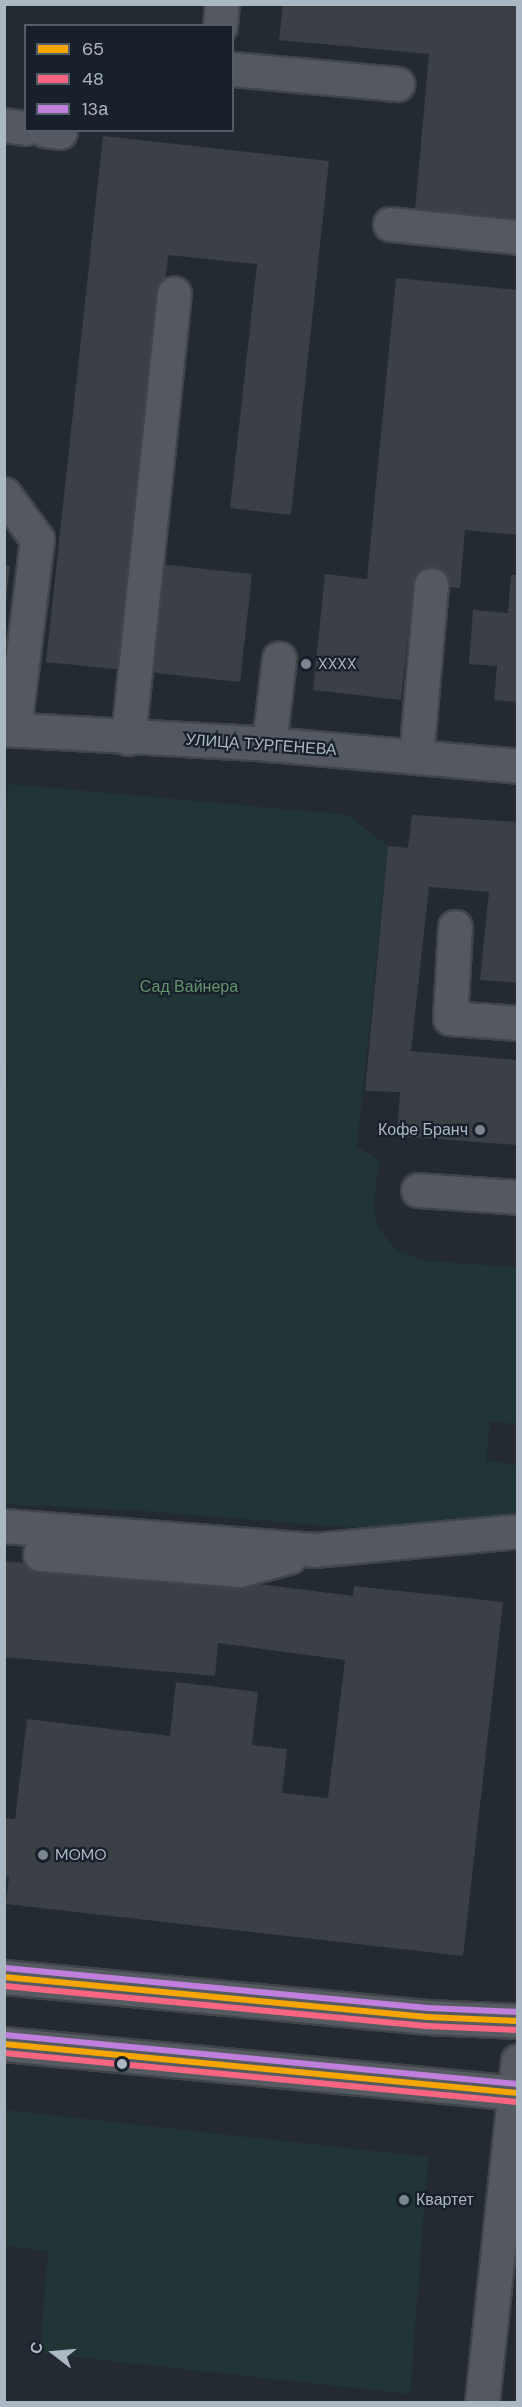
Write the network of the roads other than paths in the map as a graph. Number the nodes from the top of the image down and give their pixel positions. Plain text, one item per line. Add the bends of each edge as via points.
1 (222, 4) edge
2 (220, 24) edge
3 (234, 69) edge
4 (397, 84) dead end
5 (4, 125) edge
6 (24, 128) edge
7 (390, 224) dead end
8 (518, 237) edge
9 (174, 293) dead end
10 (4, 495) edge
11 (431, 585) dead end
12 (279, 659) dead end
13 (9, 730) edge
14 (128, 738) junction
15 (269, 744) junction
16 (416, 757) junction
17 (518, 766) edge
18 (455, 927) dead end
19 (518, 1023) edge
20 (418, 1190) dead end
21 (518, 1197) edge
22 (4, 1526) edge
23 (518, 1532) edge
24 (314, 1550) junction
25 (40, 1554) dead end
26 (4, 1977) edge
27 (518, 2021) edge
28 (4, 2044) edge
29 (517, 2082) edge
30 (482, 2403) edge

1 - 2 street
3 - 4 street
5 - 6 street
7 - 8 street
9 - 14 street
10 - 13 street via 37,539
11 - 16 street
12 - 15 street
13 - 14 street, УЛИЦА ТУРГЕНЕВА
14 - 15 street, УЛИЦА ТУРГЕНЕВА
15 - 16 street, УЛИЦА ТУРГЕНЕВА
16 - 17 street, УЛИЦА ТУРГЕНЕВА
18 - 19 street via 450,1018
20 - 21 street
22 - 24 street
23 - 24 street
24 - 25 street via 239,1570
26 - 27 main road via 428,2017
28 - 29 main road
29 - 30 street

